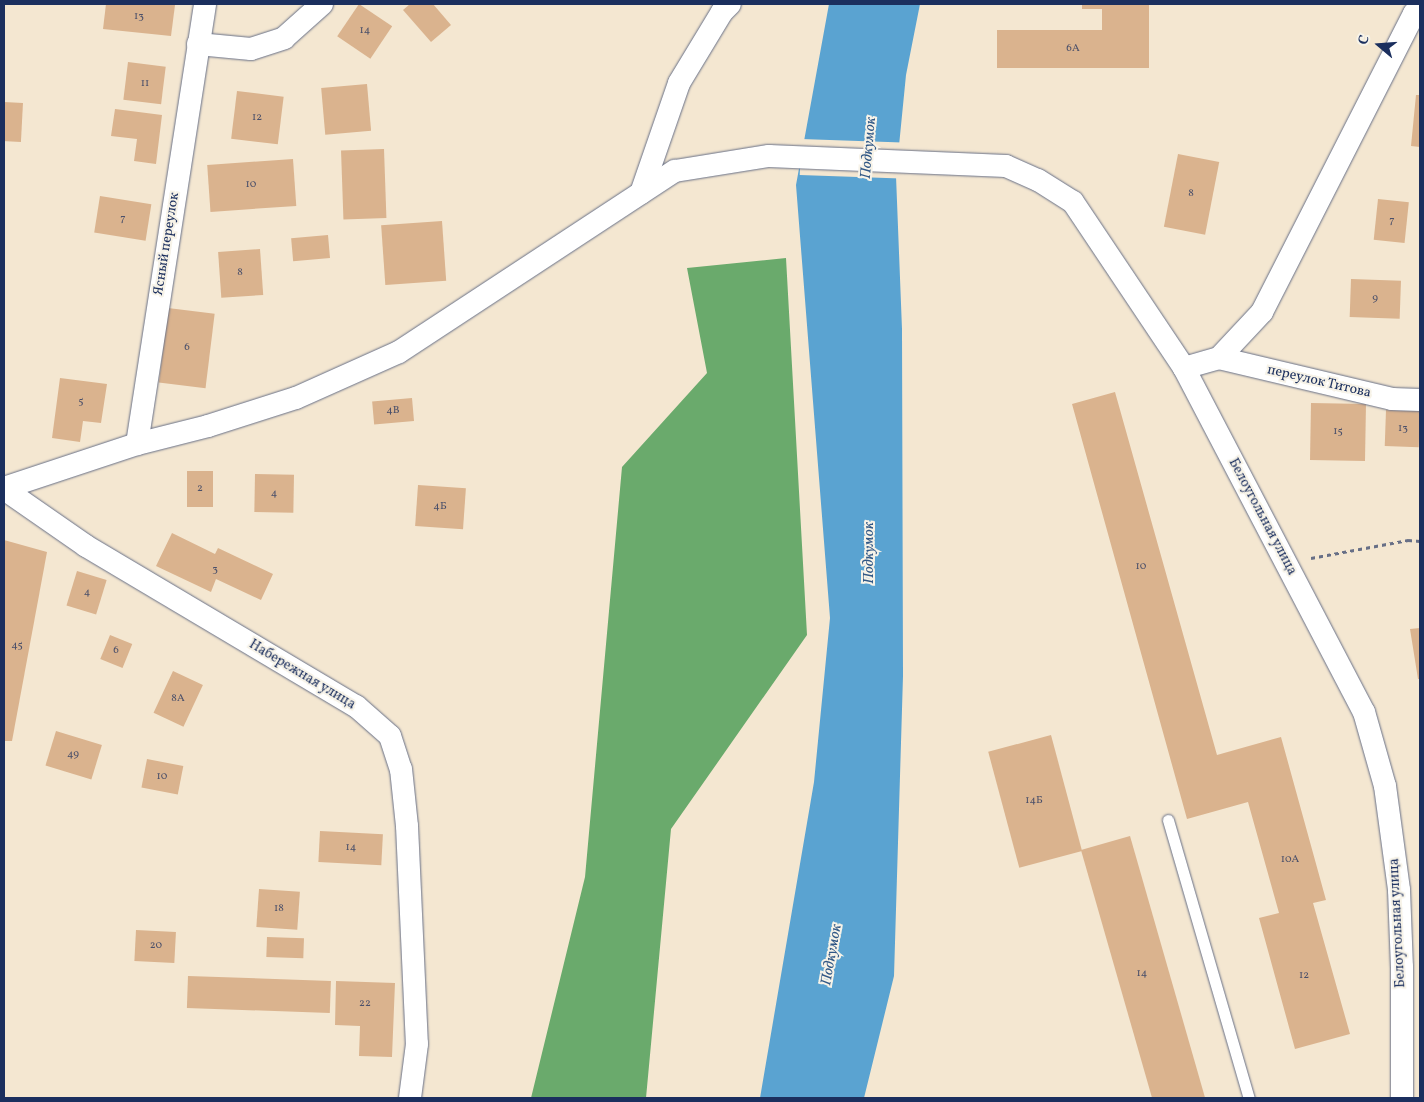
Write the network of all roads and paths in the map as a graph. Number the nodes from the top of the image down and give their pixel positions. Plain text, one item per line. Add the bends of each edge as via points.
1 (205, 4) edge
2 (322, 4) edge
3 (730, 4) edge
4 (1417, 9) edge
5 (198, 44) junction
6 (641, 193) junction
7 (1219, 358) junction
8 (1184, 368) junction
9 (1420, 400) edge
10 (137, 444) junction
11 (4, 489) edge
12 (1420, 541) edge
13 (1286, 563) junction
14 (1168, 820) dead end
15 (410, 1098) edge
16 (1249, 1098) edge
17 (1402, 1098) edge

1 - 5 street, Ясный переулок
2 - 5 street via 284,38 251,49
3 - 6 street via 679,83
4 - 7 street via 1262,312
5 - 10 street, Ясный переулок
6 - 8 street, Белоугольная улица via 675,170 769,156 1006,166 1038,180 1073,202
6 - 10 street via 399,352 296,398
7 - 8 street
7 - 9 street, переулок Титова via 1392,399
8 - 13 street, Белоугольная улица
10 - 11 street
11 - 15 street, Набережная улица via 86,546 356,706 390,736 401,769 407,826 416,1044
12 - 13 path via 1408,540
13 - 17 street, Белоугольная улица via 1364,712 1386,786 1399,890
14 - 16 lane

